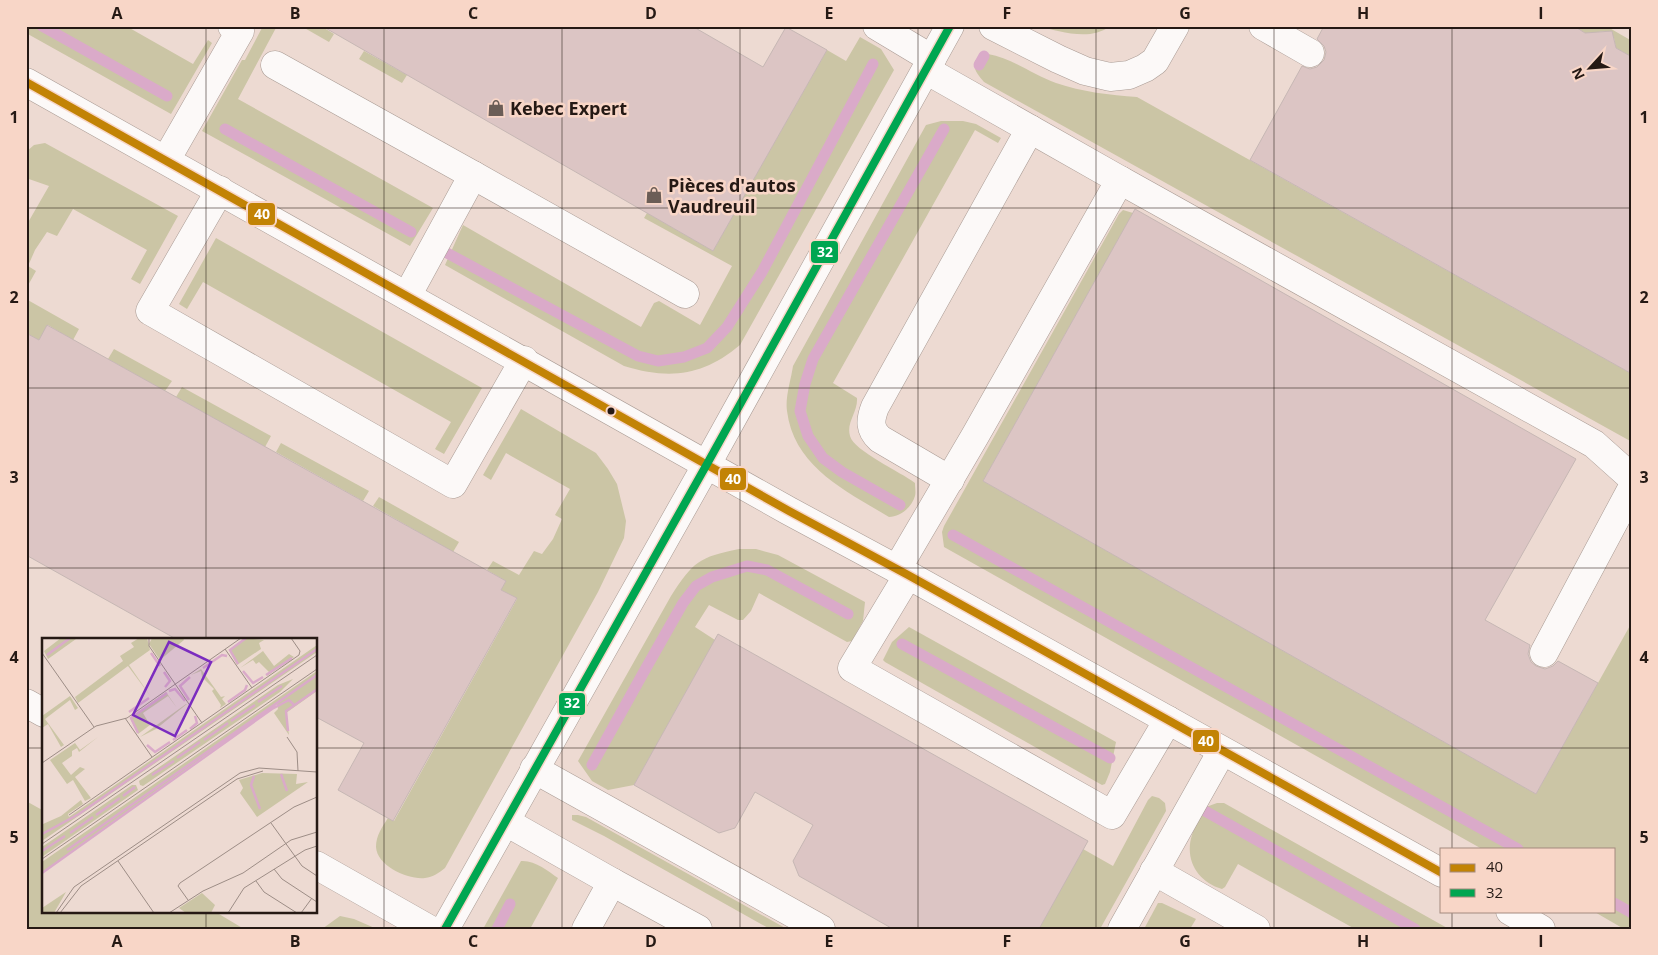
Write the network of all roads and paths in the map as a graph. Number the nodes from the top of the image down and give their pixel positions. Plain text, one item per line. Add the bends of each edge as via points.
1 (232, 26) edge
2 (877, 26) edge
3 (950, 26) edge
4 (993, 26) edge
5 (1175, 26) edge
6 (1263, 26) edge
7 (1310, 53) dead end
8 (929, 64) junction
9 (275, 65) dead end
10 (26, 82) edge
11 (1030, 129) junction
12 (166, 160) junction
13 (473, 175) junction
14 (1120, 180) junction
15 (220, 190) junction
16 (685, 294) dead end
17 (406, 296) junction
18 (524, 360) junction
19 (707, 464) junction
20 (1632, 478) edge
21 (950, 480) junction
22 (1632, 488) edge
23 (903, 572) junction
24 (1544, 653) dead end
25 (26, 703) edge
26 (42, 712) edge
27 (1168, 720) junction
28 (1222, 751) junction
29 (534, 770) junction
30 (506, 822) junction
31 (318, 866) edge
32 (1154, 871) junction
33 (1440, 872) edge
34 (612, 882) junction
35 (1512, 912) edge
36 (429, 929) edge
37 (445, 929) edge
38 (586, 929) edge
39 (698, 929) edge
40 (821, 929) edge
41 (1122, 929) edge
42 (1256, 929) edge
43 (1541, 929) edge

1 - 12 street via 240,31
2 - 8 street
3 - 8 street
4 - 5 street via 1058,60 1110,77 1129,75 1155,61
6 - 7 street
8 - 11 street
8 - 19 street
9 - 13 street
10 - 12 street
11 - 14 street
11 - 21 street via 870,418 871,427 880,439
12 - 15 street
13 - 16 street
13 - 17 street
14 - 20 street via 1594,444
14 - 21 street
15 - 17 street
15 - 18 street via 150,311 453,484
17 - 18 street
18 - 19 street
19 - 23 street
19 - 29 street
21 - 23 street
22 - 24 street
23 - 27 street
23 - 27 street via 852,668 1103,810 1112,815
25 - 26 street
27 - 28 street
28 - 32 street
28 - 33 street
29 - 30 street
29 - 40 street
30 - 34 street
30 - 37 street
31 - 36 street
32 - 41 street
32 - 42 street
34 - 38 street
34 - 39 street
35 - 43 street

